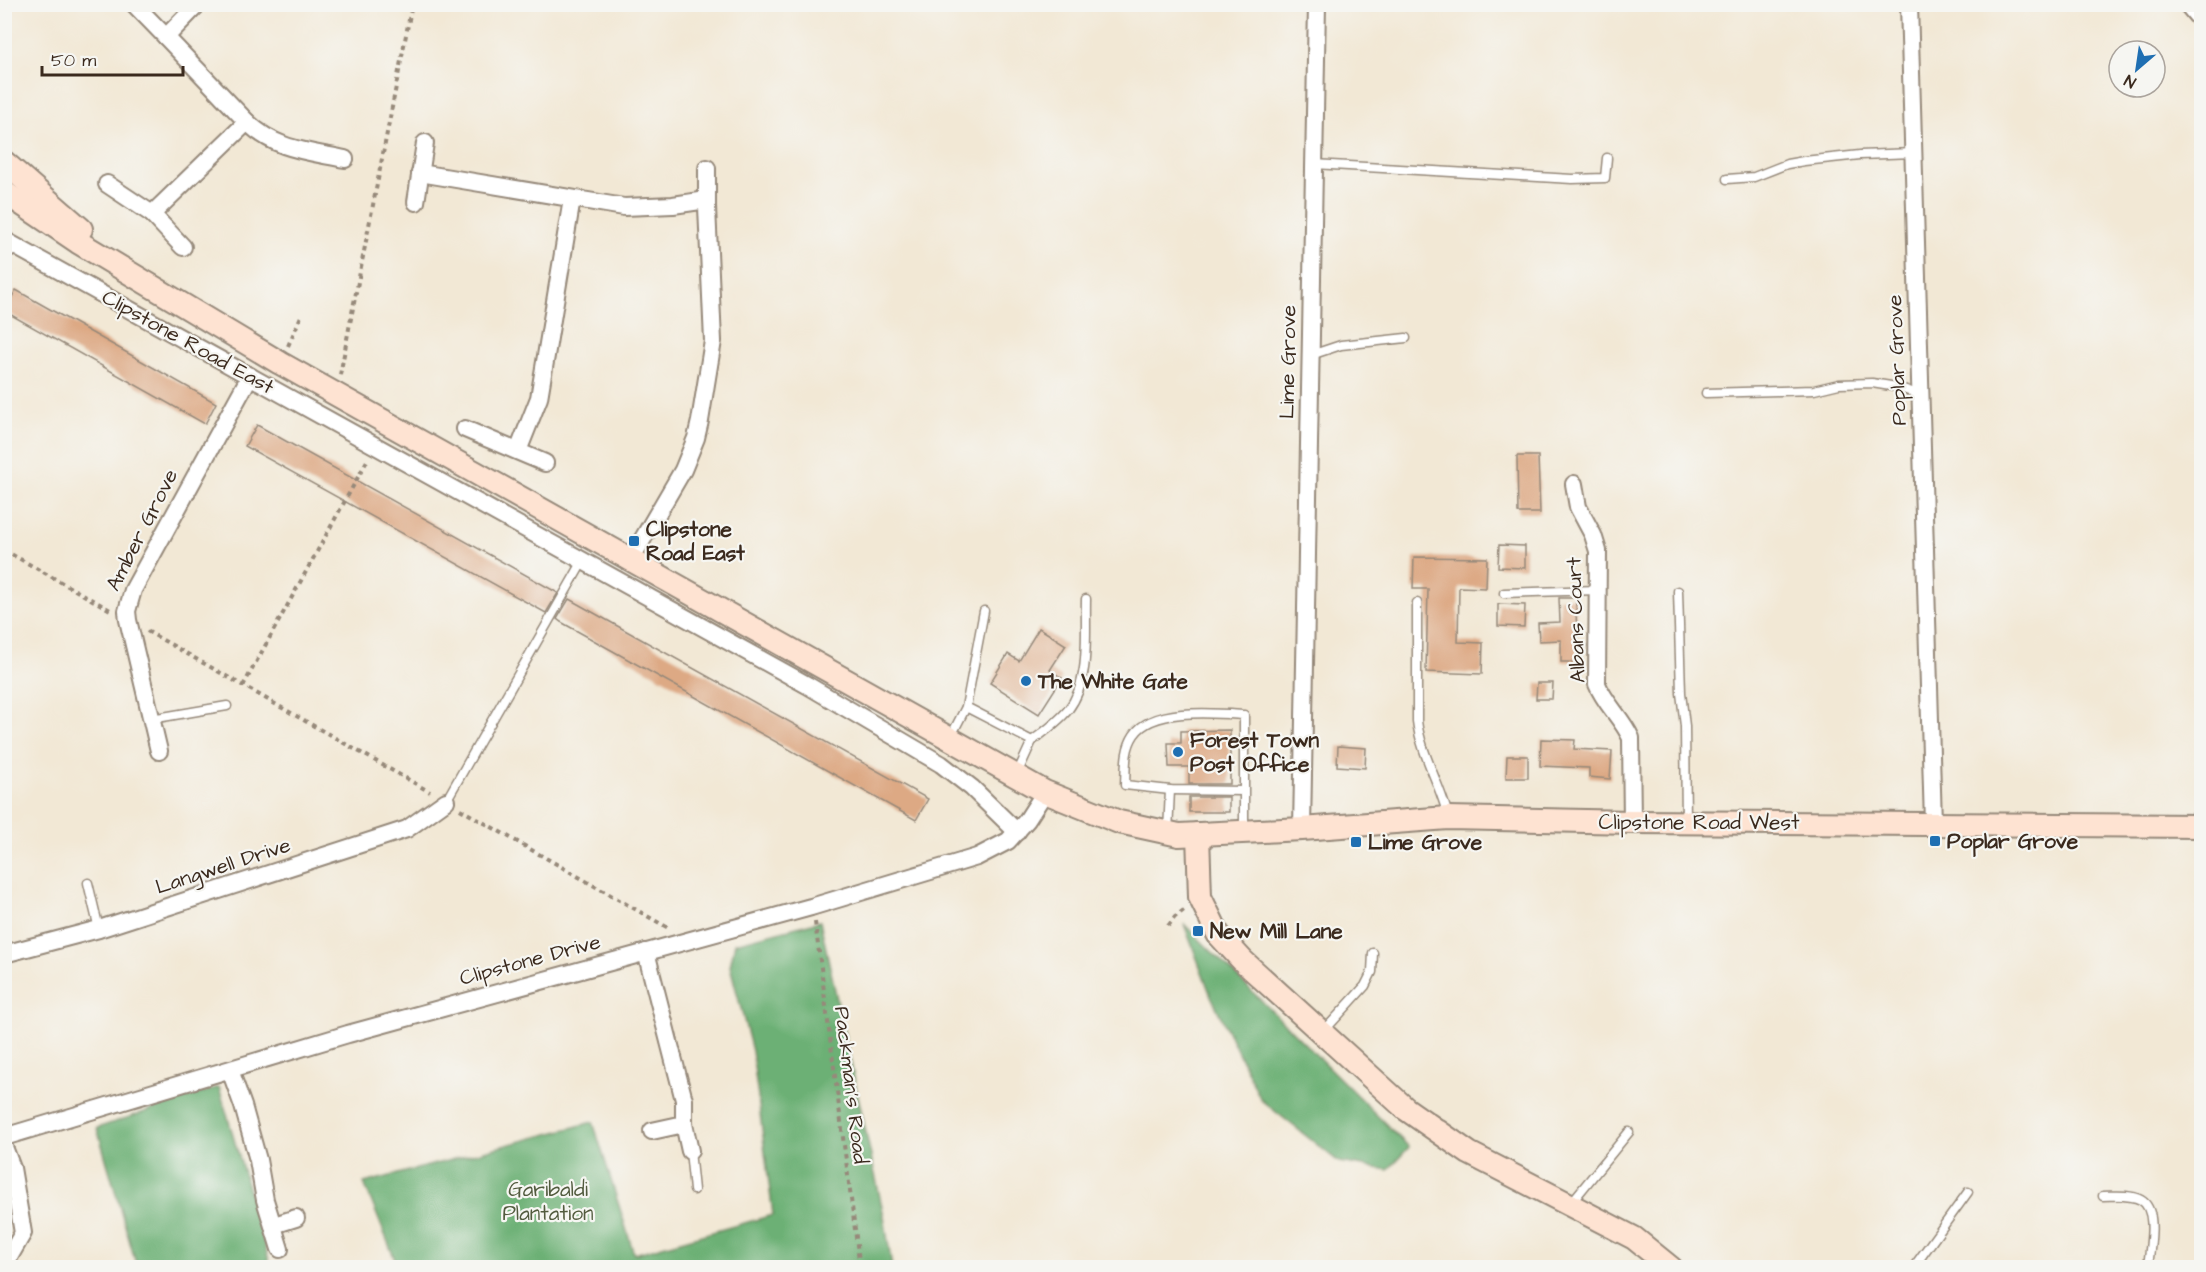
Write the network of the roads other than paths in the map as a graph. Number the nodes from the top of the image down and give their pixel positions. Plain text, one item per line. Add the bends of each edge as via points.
1 (134, 4) edge
2 (198, 4) edge
3 (1317, 4) edge
4 (1910, 4) edge
5 (2187, 4) edge
6 (2202, 22) edge
7 (166, 37) junction
8 (246, 122) junction
9 (425, 143) dead end
10 (1914, 153) junction
11 (1607, 158) dead end
12 (345, 159) dead end
13 (4, 162) edge
14 (1314, 164) junction
15 (707, 168) dead end
16 (420, 173) junction
17 (1727, 179) dead end
18 (107, 184) dead end
19 (4, 192) edge
20 (572, 200) junction
21 (707, 200) junction
22 (416, 202) dead end
23 (152, 214) junction
24 (4, 240) edge
25 (183, 247) dead end
26 (142, 280) junction
27 (1406, 338) dead end
28 (1311, 355) junction
29 (250, 376) junction
30 (1706, 393) dead end
31 (1921, 395) junction
32 (465, 429) dead end
33 (518, 451) junction
34 (545, 463) dead end
35 (1574, 484) dead end
36 (631, 560) junction
37 (583, 561) junction
38 (1598, 590) junction
39 (1678, 591) dead end
40 (1504, 593) dead end
41 (1086, 599) dead end
42 (1416, 603) dead end
43 (984, 611) dead end
44 (227, 706) dead end
45 (966, 707) junction
46 (151, 719) junction
47 (949, 739) junction
48 (1032, 741) junction
49 (159, 751) dead end
50 (1016, 777) junction
51 (1170, 790) junction
52 (1244, 790) junction
53 (1045, 792) junction
54 (446, 801) joint
55 (1448, 818) junction
56 (1632, 822) junction
57 (1686, 822) junction
58 (1933, 823) junction
59 (2202, 826) edge
60 (1302, 829) junction
61 (1017, 832) junction
62 (1244, 832) junction
63 (1168, 833) junction
64 (1198, 834) junction
65 (88, 883) dead end
66 (99, 929) junction
67 (5, 952) edge
68 (646, 952) junction
69 (1373, 953) dead end
70 (1323, 1032) junction
71 (230, 1070) junction
72 (684, 1124) junction
73 (652, 1131) dead end
74 (1629, 1132) dead end
75 (4, 1137) edge
76 (4, 1148) edge
77 (690, 1151) joint
78 (694, 1190) dead end
79 (1968, 1192) dead end
80 (2103, 1196) dead end
81 (1571, 1204) junction
82 (296, 1218) dead end
83 (274, 1225) junction
84 (280, 1249) dead end
85 (4, 1266) edge
86 (1671, 1268) edge
87 (1912, 1268) edge
88 (2148, 1268) edge

1 - 7 street
2 - 7 street
3 - 14 street, Lime Grove
4 - 10 street, Poplar Grove
5 - 6 street
7 - 8 street
8 - 12 street via 277,144
8 - 23 street
9 - 16 street
10 - 17 lane via 1804,161 1755,177
10 - 31 street, Poplar Grove
11 - 14 lane via 1605,178 1572,179
13 - 26 main road, Clipstone Road East
14 - 28 street, Lime Grove
15 - 21 street
16 - 20 street
16 - 22 street
18 - 23 street
19 - 26 main road, Clipstone Road East
20 - 21 street via 624,207
20 - 33 street via 537,405
21 - 36 street via 713,340 700,421 683,470
23 - 25 street
24 - 29 street, Clipstone Road East
26 - 36 main road, Clipstone Road East via 280,363
27 - 28 lane via 1341,345
28 - 60 street, Lime Grove
29 - 37 street, Clipstone Road East
29 - 46 street, Amber Grove via 133,590 128,620
30 - 31 lane via 1814,390 1872,383
31 - 58 street, Poplar Grove
32 - 33 street
33 - 34 street
35 - 38 street, Albans Court via 1578,507 1598,551
36 - 47 main road, Clipstone Road East
37 - 54 lane
37 - 61 street, Clipstone Road East via 940,764 972,788
38 - 40 lane
38 - 56 street, Albans Court via 1597,684 1631,738
39 - 57 lane
41 - 48 lane via 1079,688 1069,709
42 - 55 lane via 1419,737 1442,792
43 - 45 lane
44 - 46 lane
45 - 47 lane
45 - 48 lane
46 - 49 street, Amber Grove
47 - 50 main road, Clipstone Road East
48 - 50 lane
50 - 53 main road, Clipstone Road East
51 - 52 lane
51 - 52 lane via 1125,785 1128,747 1134,734 1153,720 1214,713 1244,715
51 - 63 lane
52 - 62 lane
53 - 61 street, Clipstone Drive
53 - 63 main road, Clipstone Road East via 1119,822
54 - 66 street, Langwell Drive via 407,829
55 - 56 main road, Clipstone Road West
55 - 60 main road, Clipstone Road West
56 - 57 main road, Clipstone Road West
57 - 58 main road, Clipstone Road West
58 - 59 main road, Clipstone Road West
60 - 62 main road, Clipstone Road West
61 - 68 street, Clipstone Drive via 977,857
62 - 64 main road, Clipstone Road West
63 - 64 main road, Clipstone Road East
64 - 70 main road via 1200,897 1218,934
65 - 66 lane
66 - 67 street, Langwell Drive
68 - 71 street, Clipstone Drive
68 - 72 street via 684,1100
69 - 70 lane via 1372,972 1365,986
70 - 81 main road via 1406,1109 1469,1153
71 - 75 street, Clipstone Drive
71 - 83 street
72 - 73 street
72 - 77 street
74 - 81 lane
76 - 85 street via 12,1168 23,1233
77 - 78 lane
79 - 87 lane
80 - 88 lane via 2132,1197 2148,1206 2152,1221
81 - 86 main road via 1634,1238
82 - 83 street
83 - 84 street

